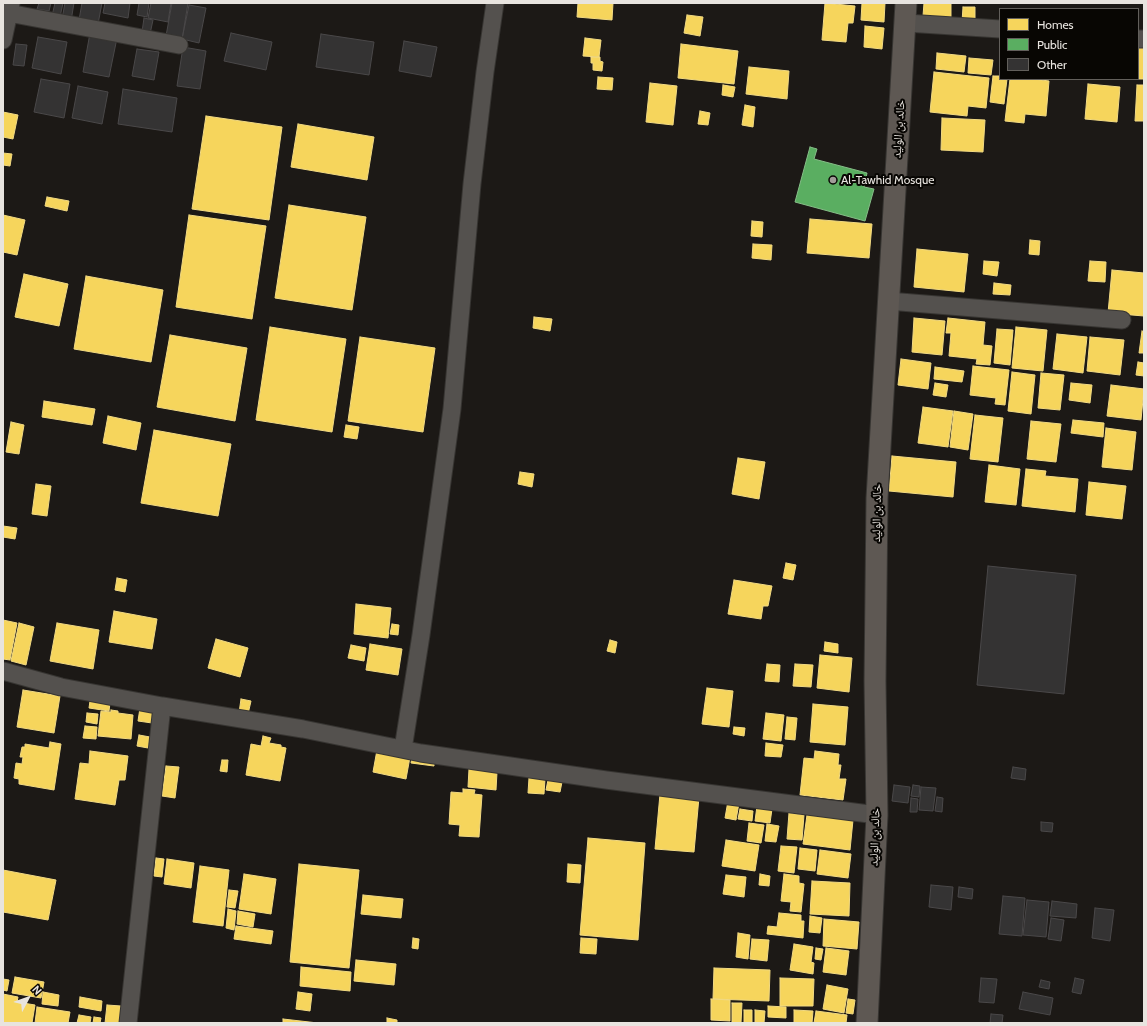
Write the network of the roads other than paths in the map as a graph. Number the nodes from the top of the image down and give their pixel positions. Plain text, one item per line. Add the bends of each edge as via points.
1 (495, 3) edge
2 (8, 9) edge
3 (906, 13) edge
4 (999, 30) edge
5 (3, 40) edge
6 (179, 45) dead end
7 (888, 302) junction
8 (1122, 320) dead end
9 (3, 671) edge
10 (162, 706) junction
11 (403, 749) junction
12 (877, 815) junction
13 (128, 1023) edge
14 (867, 1023) edge

1 - 11 street via 472,184 452,409
2 - 5 street
2 - 6 street
3 - 4 street
3 - 7 main road, خالد بن الوليد
7 - 8 street
7 - 12 main road, خالد بن الوليد via 877,498 874,681
9 - 10 street via 61,687
10 - 11 street via 304,729
10 - 13 street
11 - 12 street via 606,780
12 - 14 main road, خالد بن الوليد

